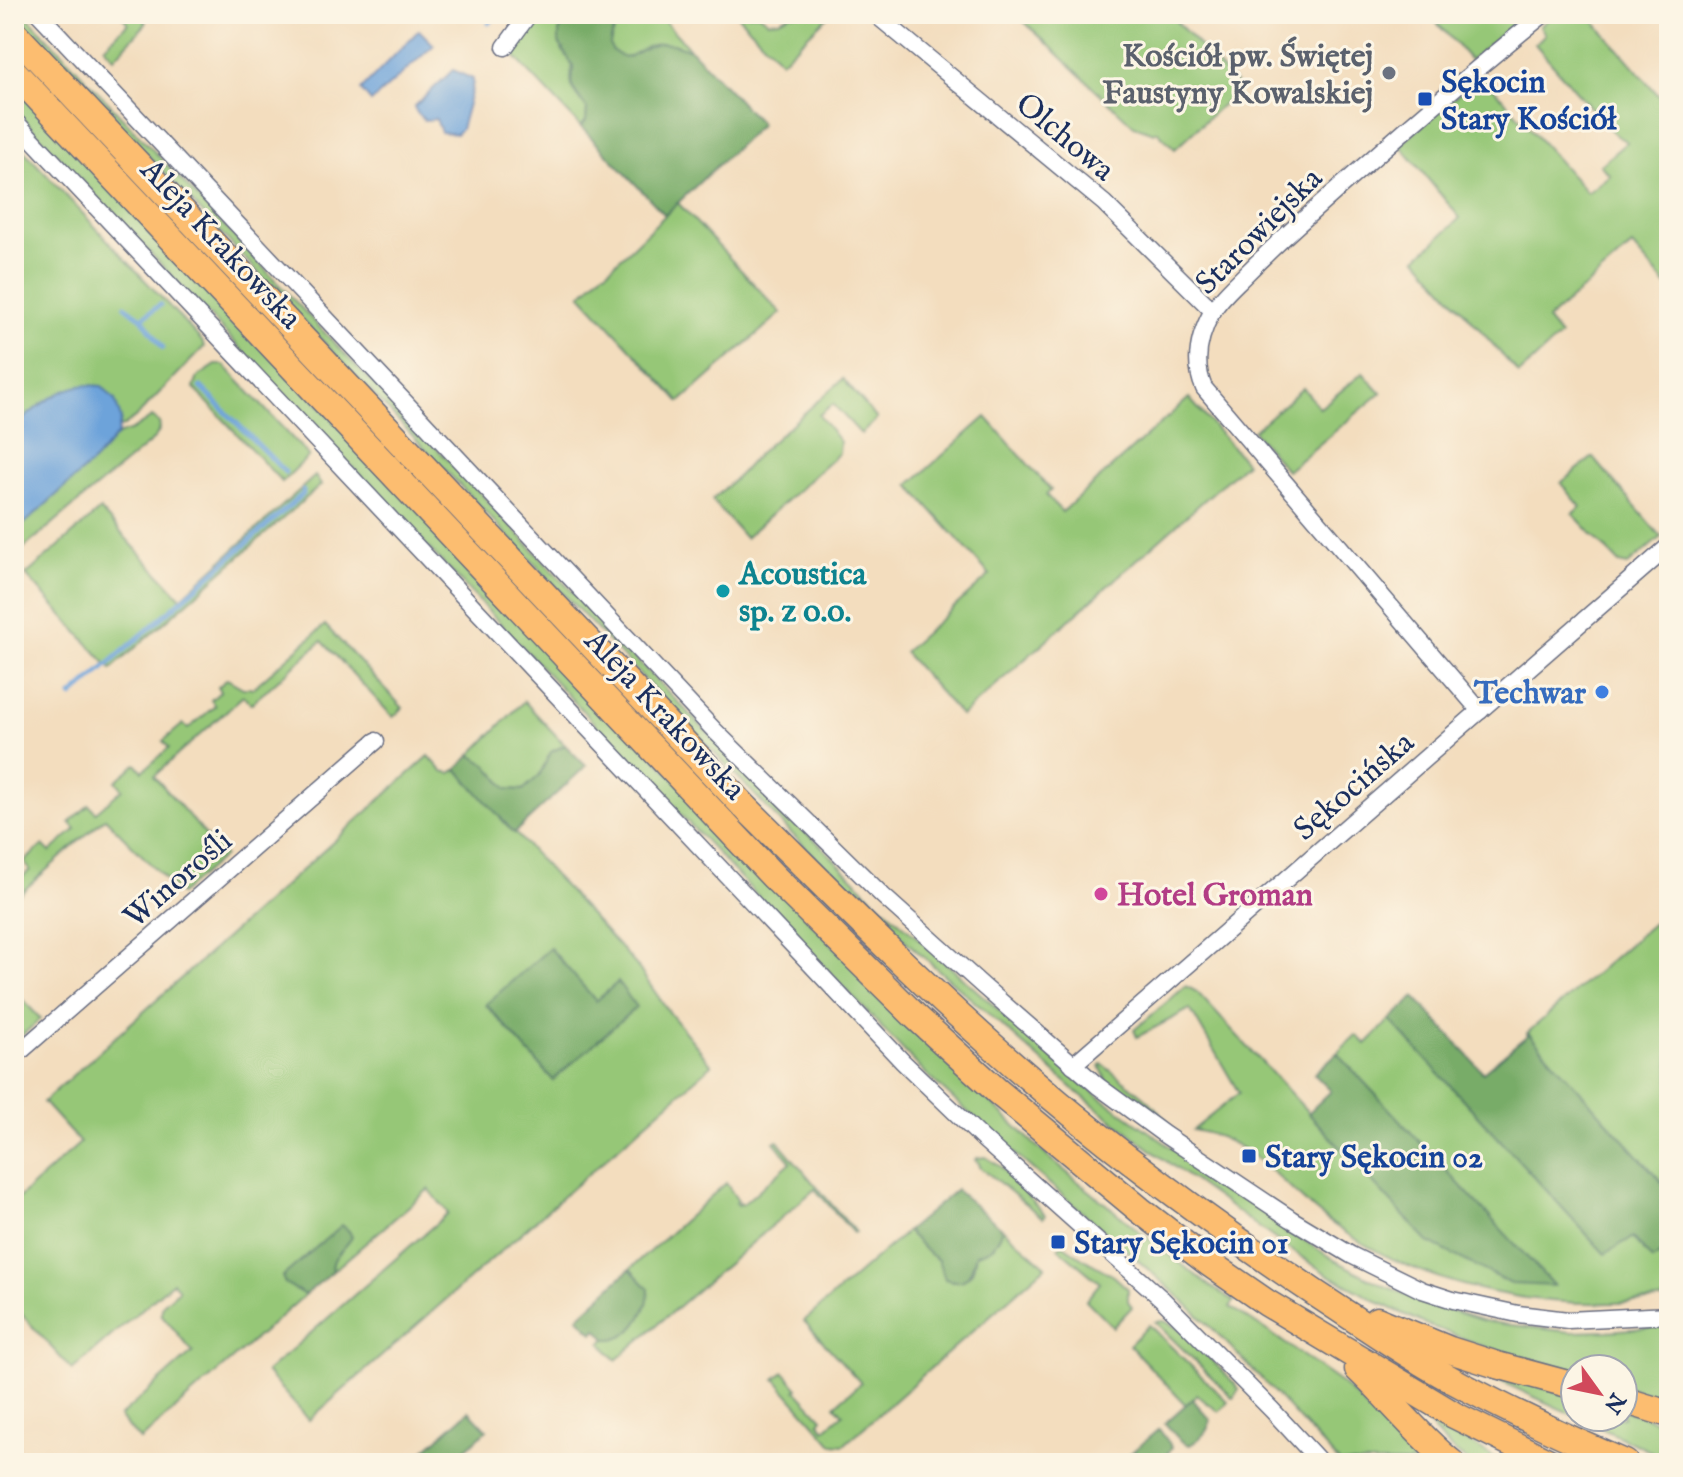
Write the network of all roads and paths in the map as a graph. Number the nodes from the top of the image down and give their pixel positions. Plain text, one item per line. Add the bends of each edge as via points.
1 (39, 14) edge
2 (529, 14) edge
3 (875, 14) edge
4 (1544, 14) edge
5 (14, 33) edge
6 (505, 47) dead end
7 (14, 72) edge
8 (14, 120) edge
9 (1213, 311) junction
10 (1669, 546) edge
11 (1480, 711) junction
12 (376, 741) dead end
13 (14, 1057) edge
14 (1073, 1065) junction
15 (1305, 1286) junction
16 (1669, 1315) edge
17 (1326, 1340) junction
18 (1559, 1382) edge
19 (1639, 1405) edge
20 (1669, 1414) edge
21 (1321, 1463) edge
22 (1452, 1463) edge
23 (1551, 1463) edge
24 (1625, 1463) edge

1 - 14 street, Aleja Krakowska via 715,731 883,896
2 - 6 street
3 - 9 street, Olchowa via 1104,203
4 - 9 street, Starowiejska via 1335,191
5 - 15 main road, Aleja Krakowska via 853,915 1051,1096 1160,1184
7 - 17 main road, Aleja Krakowska via 718,819 915,1016 1140,1210
8 - 21 street via 903,1062 1162,1299
9 - 11 street, Starowiejska via 1198,355 1204,388
10 - 11 street, Sękocińska
11 - 14 street, Sękocińska
12 - 13 street, Winorośli
14 - 16 street, Aleja Krakowska via 1267,1204 1422,1290 1518,1314 1568,1320
15 - 18 main road via 1450,1350
15 - 24 main road via 1466,1387
17 - 22 main road
17 - 23 main road via 1454,1415
19 - 20 main road

